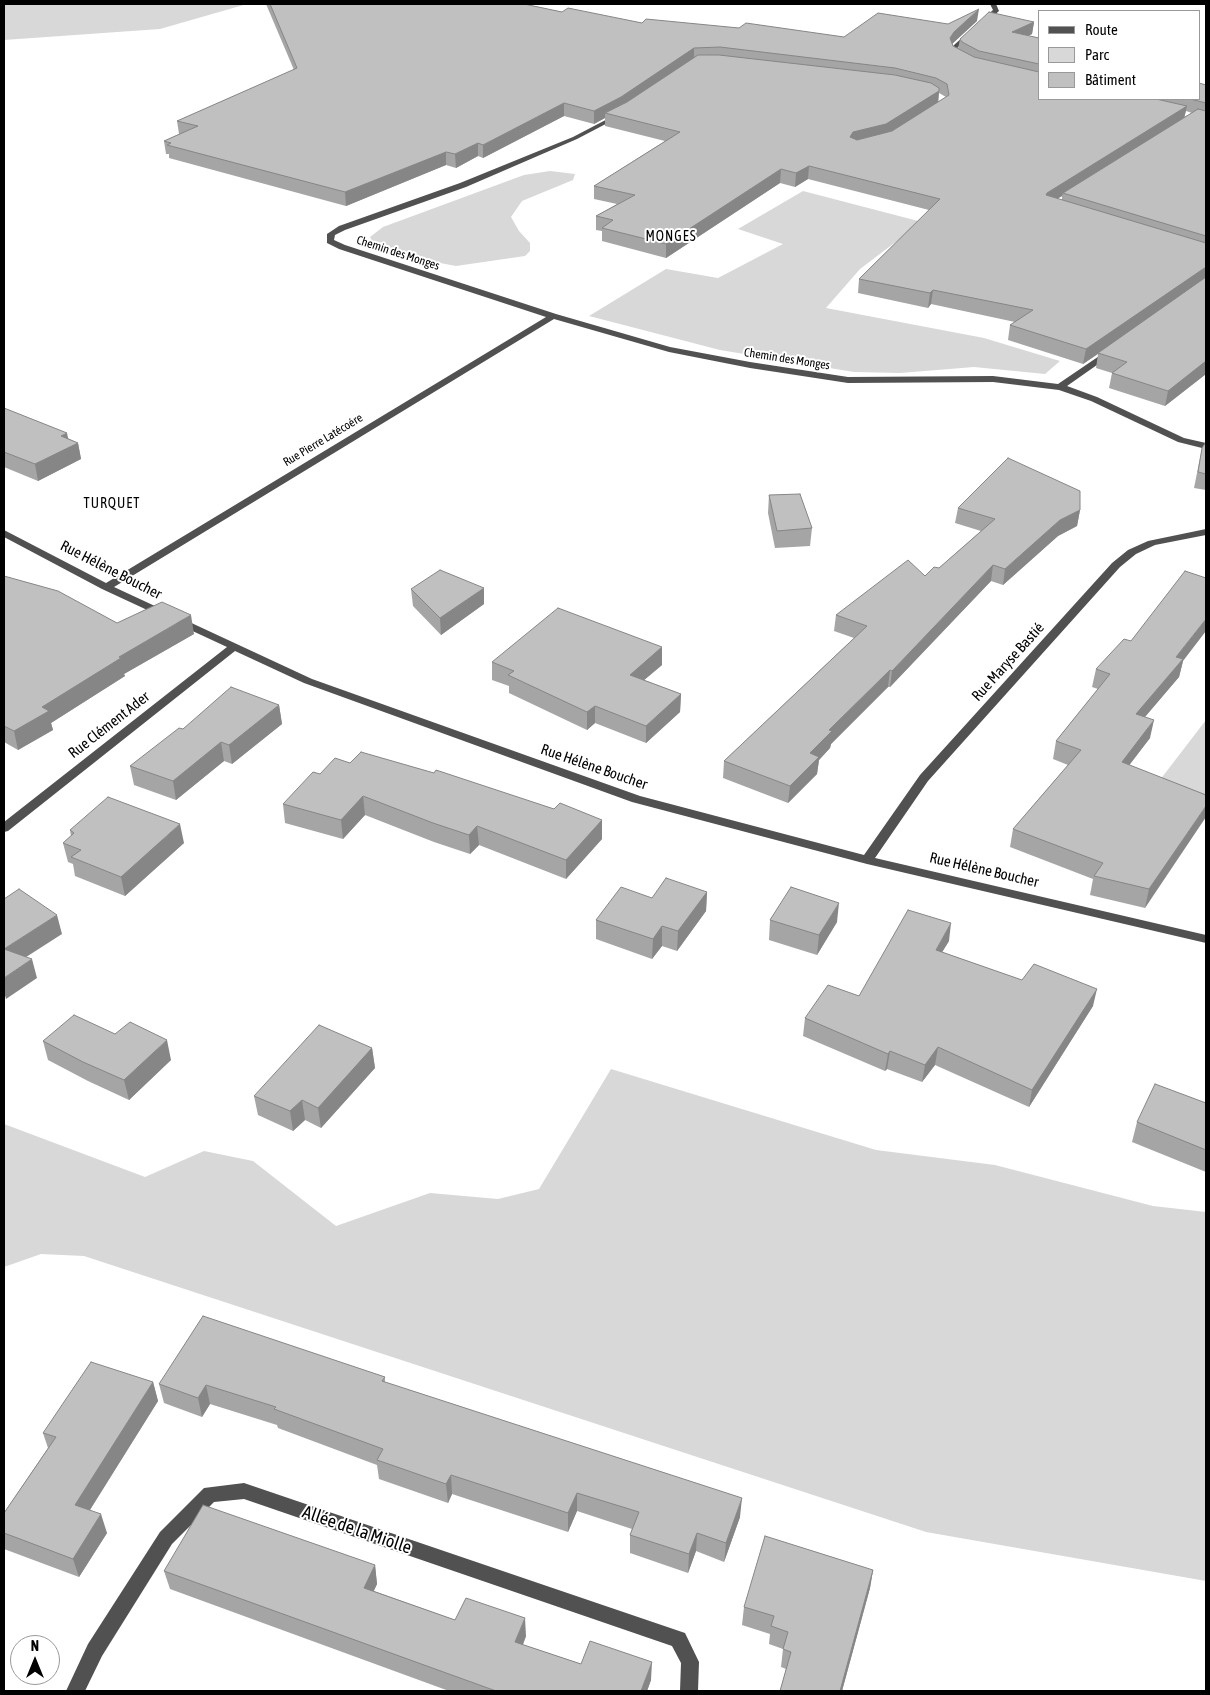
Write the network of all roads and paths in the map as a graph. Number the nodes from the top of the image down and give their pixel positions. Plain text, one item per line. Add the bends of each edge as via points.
1 (993, 4) edge
2 (965, 63) edge
3 (624, 112) edge
4 (553, 316) junction
5 (1122, 343) edge
6 (1060, 387) junction
7 (1206, 446) edge
8 (1206, 532) edge
9 (4, 533) edge
10 (106, 587) junction
11 (234, 647) junction
12 (4, 828) edge
13 (868, 860) junction
14 (1206, 939) edge
15 (75, 1691) edge
16 (689, 1691) edge

1 - 2 street via 996,12 952,51
3 - 4 street, Chemin des Monges via 576,138 464,185 331,234 330,241 342,247
4 - 6 street, Chemin des Monges via 669,349 848,380 993,379
4 - 10 street, Rue Pierre Latécoére
5 - 6 street
6 - 7 street, Chemin des Monges via 1094,399 1181,440
8 - 13 street, Rue Maryse Bastié via 1152,543 1132,552 1116,565 924,778
9 - 10 street, Rue Hélène Boucher
10 - 11 street, Rue Hélène Boucher
11 - 12 street, Rue Clément Ader
11 - 13 street, Rue Hélène Boucher via 308,681 636,799
13 - 14 street, Rue Hélène Boucher
15 - 16 street, Allée de la Miolle via 95,1650 166,1538 210,1494 244,1491 678,1639 690,1662

